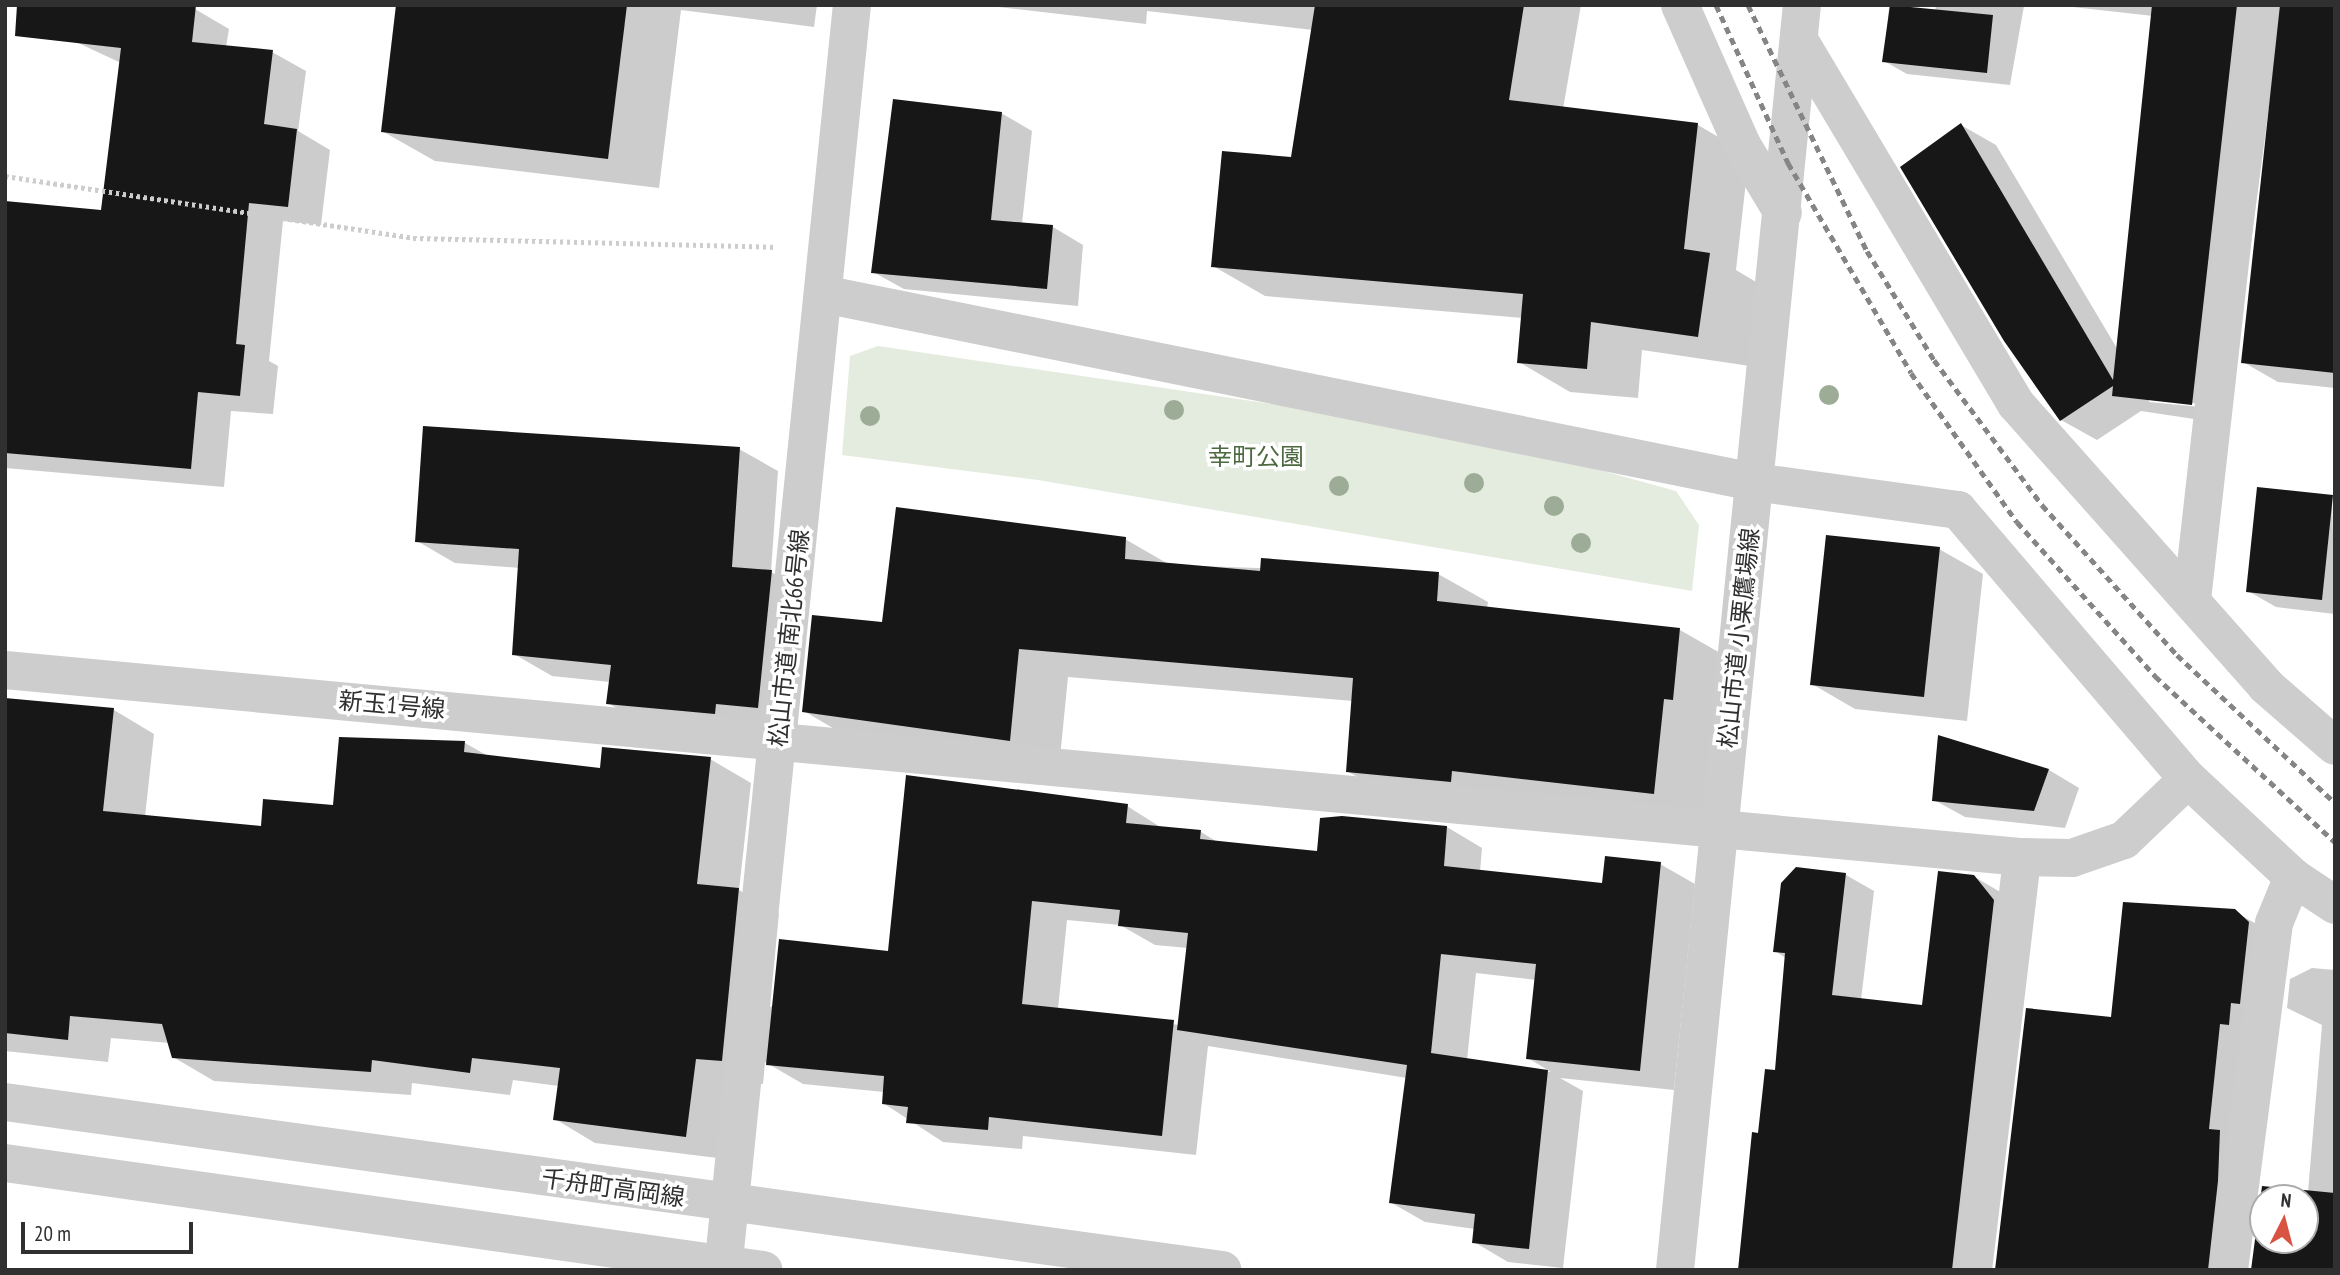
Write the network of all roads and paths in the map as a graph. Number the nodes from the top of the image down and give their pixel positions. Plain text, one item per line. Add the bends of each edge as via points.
1 (852, 5) edge
2 (1680, 5) edge
3 (2259, 5) edge
4 (1801, 23) edge
5 (5, 176) edge
6 (1783, 213) junction
7 (827, 249) junction
8 (823, 294) junction
9 (1754, 482) junction
10 (2192, 600) junction
11 (5, 670) edge
12 (779, 741) junction
13 (2335, 746) edge
14 (2188, 779) junction
15 (1720, 828) junction
16 (2022, 857) junction
17 (2294, 877) junction
18 (2335, 905) edge
19 (5, 1102) edge
20 (5, 1163) edge
21 (732, 1205) junction
22 (723, 1267) edge
23 (763, 1270) edge
24 (1222, 1270) edge
25 (1675, 1270) edge
26 (1973, 1270) edge
27 (2229, 1270) edge

1 - 7 street, 松山市道 南北66号線
2 - 6 street via 1742,145
3 - 10 street
4 - 6 street, 松山市道 小栗鷹場線
4 - 10 street via 2016,404
5 - 7 path via 400,237
6 - 9 street, 松山市道 小栗鷹場線
7 - 8 street, 松山市道 南北66号線
8 - 9 street
8 - 12 street, 松山市道 南北66号線
9 - 14 street via 1958,510
9 - 15 street, 松山市道 小栗鷹場線
10 - 13 street via 2266,686
11 - 12 street, 新玉1号線
12 - 15 street, 新玉1号線
12 - 21 street, 松山市道 南北66号線
14 - 16 street, 新玉1号線 via 2124,840 2072,859
14 - 17 street
15 - 16 street, 新玉1号線
15 - 25 street, 松山市道 小栗鷹場線
16 - 26 street
17 - 18 street
17 - 27 street via 2274,923
19 - 21 street, 千舟町高岡線
20 - 22 street
21 - 22 street, 松山市道 南北66号線
21 - 24 street, 千舟町高岡線
22 - 23 street

